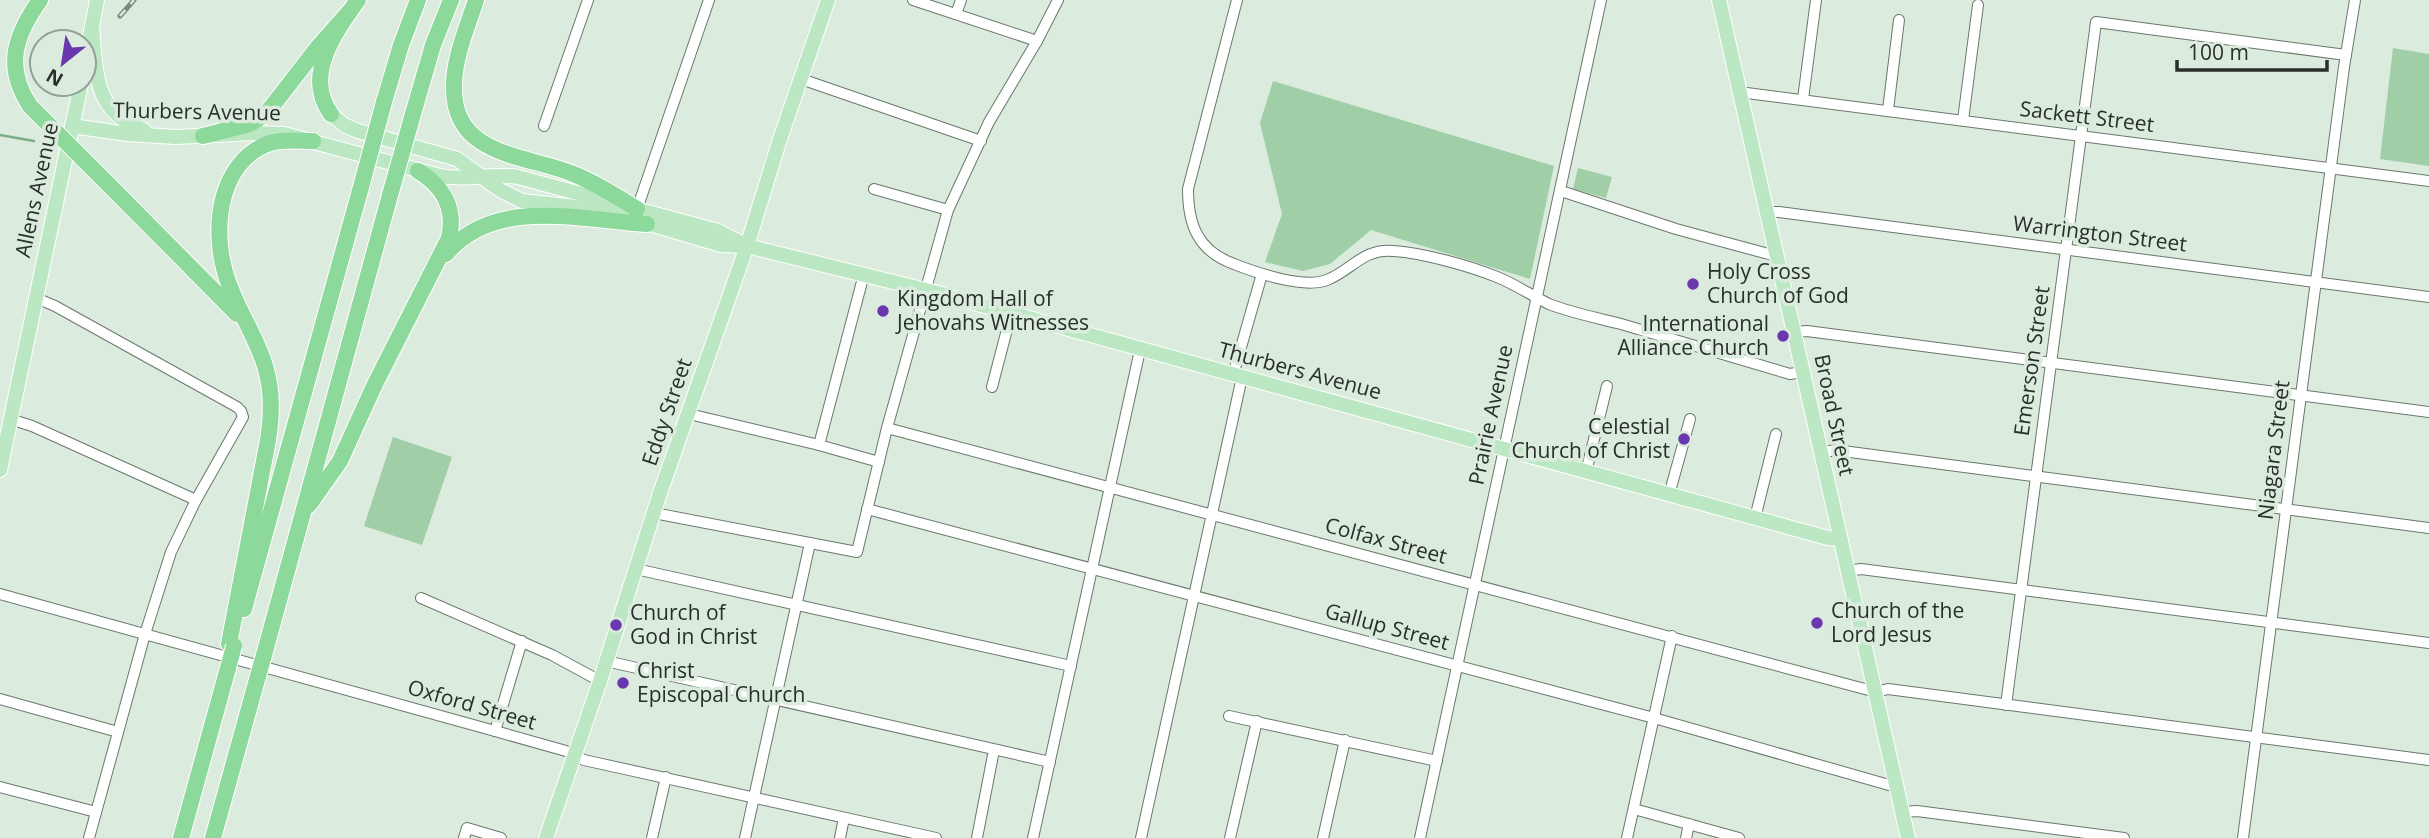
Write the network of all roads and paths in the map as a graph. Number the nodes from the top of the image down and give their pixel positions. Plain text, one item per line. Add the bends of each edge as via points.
1 (40, 0) edge
2 (97, 0) edge
3 (418, 0) edge
4 (451, 0) edge
5 (476, 0) edge
6 (588, 0) edge
7 (709, 0) edge
8 (828, 0) edge
9 (913, 0) edge
10 (961, 0) edge
11 (1058, 0) edge
12 (1237, 0) edge
13 (1601, 0) edge
14 (1719, 0) edge
15 (1816, 0) edge
16 (2355, 0) edge
17 (1978, 5) dead end
18 (353, 6) edge
19 (956, 14) junction
20 (1899, 20) dead end
21 (92, 25) junction
22 (91, 28) edge
23 (1037, 41) junction
24 (2346, 55) junction
25 (801, 79) junction
26 (1739, 92) junction
27 (78, 98) edge
28 (1803, 99) junction
29 (1888, 110) junction
30 (331, 114) joint
31 (1963, 120) junction
32 (72, 126) junction
33 (544, 126) dead end
34 (204, 136) junction
35 (2081, 136) junction
36 (162, 137) junction
37 (313, 141) junction
38 (981, 141) junction
39 (2331, 169) junction
40 (418, 171) junction
41 (484, 178) junction
42 (2429, 181) edge
43 (874, 189) dead end
44 (1561, 191) junction
45 (637, 209) junction
46 (948, 210) junction
47 (1767, 212) junction
48 (647, 225) junction
49 (747, 246) junction
50 (2066, 249) junction
51 (1776, 256) junction
52 (433, 273) junction
53 (864, 274) junction
54 (1262, 274) junction
55 (2316, 282) junction
56 (925, 290) junction
57 (1536, 296) junction
58 (2429, 297) edge
59 (36, 298) junction
60 (1011, 314) junction
61 (1794, 332) junction
62 (257, 344) junction
63 (1140, 350) junction
64 (2052, 363) junction
65 (1802, 372) junction
66 (1238, 376) junction
67 (1607, 386) dead end
68 (992, 387) dead end
69 (2301, 396) junction
70 (2429, 412) edge
71 (689, 414) junction
72 (10, 419) junction
73 (1690, 419) dead end
74 (887, 428) junction
75 (1776, 434) dead end
76 (819, 445) junction
77 (1504, 449) junction
78 (1820, 453) junction
79 (879, 462) junction
80 (0, 470) edge
81 (1586, 472) junction
82 (2036, 476) junction
83 (1109, 487) junction
84 (1669, 495) junction
85 (196, 500) junction
86 (867, 509) junction
87 (2286, 509) junction
88 (303, 513) junction
89 (654, 513) junction
90 (1212, 514) junction
91 (1755, 518) junction
92 (2429, 528) edge
93 (1840, 539) junction
94 (810, 543) junction
95 (636, 569) junction
96 (1092, 569) junction
97 (1848, 571) junction
98 (1474, 584) junction
99 (2022, 590) junction
100 (0, 594) edge
101 (1194, 596) junction
102 (421, 598) dead end
103 (797, 605) junction
104 (2271, 622) junction
105 (145, 634) junction
106 (1672, 636) junction
107 (522, 641) junction
108 (2429, 643) edge
109 (232, 645) junction
110 (606, 661) junction
111 (1071, 666) junction
112 (1457, 666) junction
113 (600, 681) junction
114 (1876, 692) junction
115 (0, 699) edge
116 (776, 700) junction
117 (2007, 705) junction
118 (1229, 716) dead end
119 (1654, 718) junction
120 (1257, 721) junction
121 (495, 731) junction
122 (118, 732) junction
123 (2256, 737) junction
124 (1346, 740) junction
125 (994, 750) junction
126 (575, 756) junction
127 (2429, 760) edge
128 (1437, 761) junction
129 (1050, 762) junction
130 (666, 777) junction
131 (0, 787) edge
132 (1896, 787) junction
133 (754, 798) junction
134 (1633, 809) junction
135 (96, 812) junction
136 (1902, 812) junction
137 (844, 818) junction
138 (1689, 824) junction
139 (465, 833) edge
140 (89, 838) edge
141 (181, 838) edge
142 (213, 838) edge
143 (501, 838) edge
144 (546, 838) edge
145 (652, 838) edge
146 (745, 838) edge
147 (840, 838) edge
148 (935, 838) edge
149 (977, 838) edge
150 (1033, 838) edge
151 (1141, 838) edge
152 (1230, 838) edge
153 (1323, 838) edge
154 (1420, 838) edge
155 (1628, 838) edge
156 (1686, 838) edge
157 (1739, 838) edge
158 (1909, 838) edge
159 (2124, 838) edge
160 (2243, 838) edge

1 - 62 highway, bridge via 21,32 15,58 17,80 30,106 223,298
2 - 21 main road
3 - 109 highway, bridge via 384,102
4 - 88 highway, bridge via 413,114
5 - 45 highway via 454,80 457,111 467,128 497,151 569,172
6 - 33 street
7 - 45 street
8 - 25 main road, Eddy Street
9 - 19 street
10 - 19 street
11 - 23 street
12 - 54 street via 1189,184 1188,210 1201,242 1214,254
13 - 44 street, Prairie Avenue
14 - 26 main road, Broad Street
15 - 28 street
16 - 24 street, Niagara Street
17 - 31 street
18 - 30 highway via 321,68 321,91
18 - 34 highway via 266,114 250,124
19 - 23 street
20 - 29 street
21 - 22 main road
21 - 36 main road via 99,82 108,107 129,124
23 - 38 street
24 - 35 street, Emerson Street via 2096,23
24 - 39 street, Niagara Street
25 - 38 street
25 - 49 main road, Eddy Street
26 - 28 street, Sackett Street
26 - 47 main road, Broad Street
27 - 32 main road, Allens Avenue
28 - 29 street, Sackett Street
29 - 31 street, Sackett Street
30 - 41 main road, Thurbers Avenue via 358,131 457,159
31 - 35 street, Sackett Street
32 - 36 main road, Thurbers Avenue
32 - 59 main road, Allens Avenue
34 - 36 main road, Thurbers Avenue
34 - 37 main road, Thurbers Avenue via 275,133
35 - 39 street, Sackett Street
35 - 50 street, Emerson Street
37 - 40 main road, Thurbers Avenue
37 - 62 highway via 278,141 255,151 236,169 222,202 224,271
38 - 46 street
39 - 42 street, Sackett Street
39 - 55 street, Niagara Street
40 - 41 main road, Thurbers Avenue via 449,178
40 - 52 highway via 442,191 451,211 449,238
41 - 45 main road, Thurbers Avenue via 519,177
41 - 48 main road, Thurbers Avenue via 522,201 603,210
43 - 46 street
44 - 51 street
44 - 57 street, Prairie Avenue
45 - 49 main road, Thurbers Avenue via 718,231
46 - 56 street
47 - 50 street, Warrington Street
47 - 51 main road, Broad Street
48 - 49 main road, Thurbers Avenue via 721,245
48 - 52 highway via 591,218 501,219 464,236
49 - 53 main road, Thurbers Avenue
49 - 71 main road, Eddy Street
50 - 55 street, Warrington Street
50 - 64 street, Emerson Street
51 - 61 main road, Broad Street
52 - 88 highway via 340,461
53 - 56 main road, Thurbers Avenue
53 - 76 street
54 - 57 street via 1312,283 1328,280 1371,252 1393,250 1497,276
54 - 66 street
55 - 58 street, Warrington Street
55 - 69 street, Niagara Street
56 - 60 main road, Thurbers Avenue
56 - 74 street
57 - 65 street via 1790,374
57 - 77 street, Prairie Avenue
59 - 72 main road, Allens Avenue
59 - 85 street via 243,414
60 - 63 main road, Thurbers Avenue
60 - 68 street
61 - 64 street
61 - 65 main road, Broad Street
62 - 109 highway via 270,389 271,421
63 - 66 main road, Thurbers Avenue
63 - 83 street
64 - 69 street
64 - 82 street, Emerson Street
65 - 78 main road, Broad Street
66 - 77 main road, Thurbers Avenue
66 - 90 street
67 - 81 street
69 - 70 street
69 - 87 street, Niagara Street
71 - 76 street
71 - 89 main road, Eddy Street
72 - 80 main road, Allens Avenue
72 - 85 street
73 - 84 street
74 - 79 street
74 - 83 street, Colfax Street
75 - 91 street
76 - 79 street
77 - 81 main road, Thurbers Avenue
77 - 98 street, Prairie Avenue
78 - 82 street via 1835,450
78 - 93 main road, Broad Street
79 - 86 street
81 - 84 main road, Thurbers Avenue
82 - 87 street
82 - 99 street, Emerson Street
83 - 90 street, Colfax Street
83 - 96 street
84 - 91 main road, Thurbers Avenue
85 - 105 street via 171,552
86 - 94 street via 857,552
86 - 96 street, Gallup Street
87 - 92 street
87 - 104 street, Niagara Street
88 - 142 highway, bridge
89 - 94 street
89 - 95 main road, Eddy Street
90 - 98 street, Colfax Street
90 - 101 street
91 - 93 main road, Thurbers Avenue
93 - 97 main road, Broad Street
94 - 103 street
95 - 103 street
95 - 110 main road, Eddy Street
96 - 101 street, Gallup Street
96 - 111 street
97 - 99 street
97 - 114 main road, Broad Street
98 - 106 street, Colfax Street
98 - 112 street, Prairie Avenue
99 - 104 street
99 - 117 street, Emerson Street
100 - 105 street, Oxford Street
101 - 112 street, Gallup Street
101 - 151 street
102 - 107 street
103 - 111 street
103 - 116 street
104 - 108 street
104 - 123 street, Niagara Street
105 - 121 street, Oxford Street
105 - 122 street
106 - 114 street, Colfax Street
106 - 119 street
107 - 113 street
107 - 121 street
109 - 141 highway, bridge
110 - 113 main road, Eddy Street
110 - 116 street
111 - 129 street
112 - 119 street, Gallup Street
112 - 128 street, Prairie Avenue
113 - 126 main road, Eddy Street
114 - 117 street, Colfax Street
114 - 132 main road, Broad Street
115 - 122 street
116 - 125 street
116 - 133 street
117 - 123 street, Colfax Street
118 - 120 street
119 - 132 street, Gallup Street
119 - 134 street
120 - 124 street
120 - 152 street
121 - 126 street, Oxford Street
122 - 135 street
123 - 127 street, Colfax Street
123 - 160 street, Niagara Street
124 - 128 street
124 - 153 street
125 - 129 street
125 - 149 street
126 - 130 street, Oxford Street
126 - 144 main road, Eddy Street
128 - 154 street, Prairie Avenue
129 - 150 street
130 - 133 street, Oxford Street
130 - 145 street
131 - 135 street
132 - 136 main road, Broad Street
133 - 137 street, Oxford Street
133 - 146 street
134 - 138 street
134 - 155 street
135 - 140 street
136 - 158 main road, Broad Street
136 - 159 street
137 - 147 street
137 - 148 street, Oxford Street
138 - 156 street
138 - 157 street
139 - 143 street

